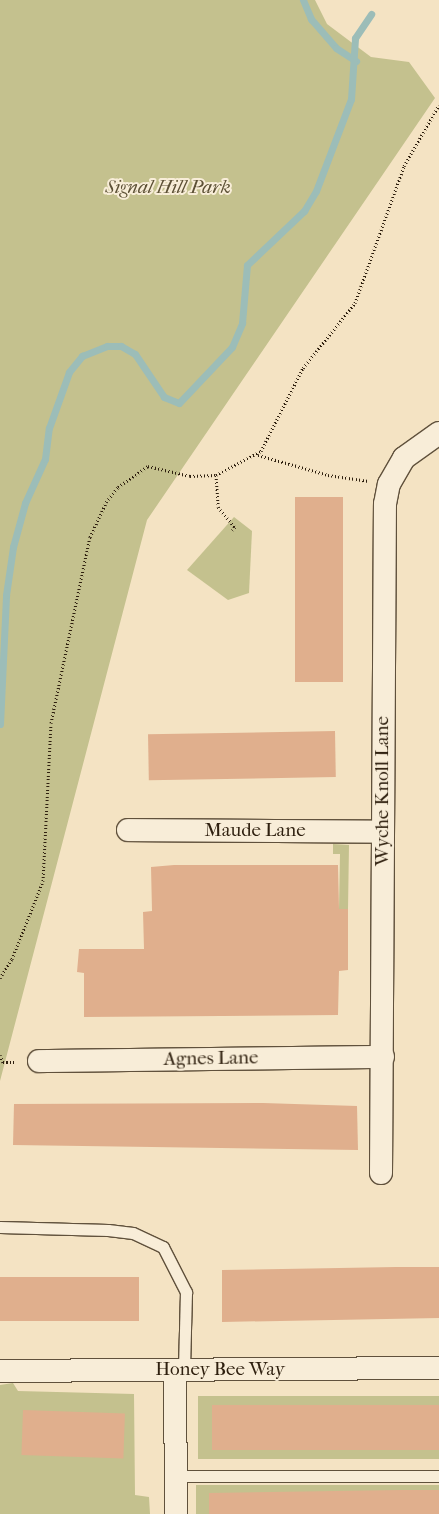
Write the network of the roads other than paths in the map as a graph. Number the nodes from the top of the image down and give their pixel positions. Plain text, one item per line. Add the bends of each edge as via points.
1 (439, 433) edge
2 (128, 830) dead end
3 (383, 832) junction
4 (382, 1057) junction
5 (39, 1061) dead end
6 (381, 1173) dead end
7 (0, 1227) edge
8 (439, 1368) edge
9 (180, 1370) junction
10 (0, 1371) edge
11 (176, 1476) junction
12 (439, 1476) edge
13 (176, 1514) edge

1 - 3 street, Wyche Knoll Lane via 404,458 390,484 385,504
2 - 3 street, Maude Lane
3 - 4 street, Wyche Knoll Lane
4 - 5 street, Agnes Lane
4 - 6 street, Wyche Knoll Lane
7 - 9 lane via 133,1233 164,1247 186,1292
8 - 9 street, Honey Bee Way
9 - 10 street, Honey Bee Way
9 - 11 street
11 - 12 lane
11 - 13 street

